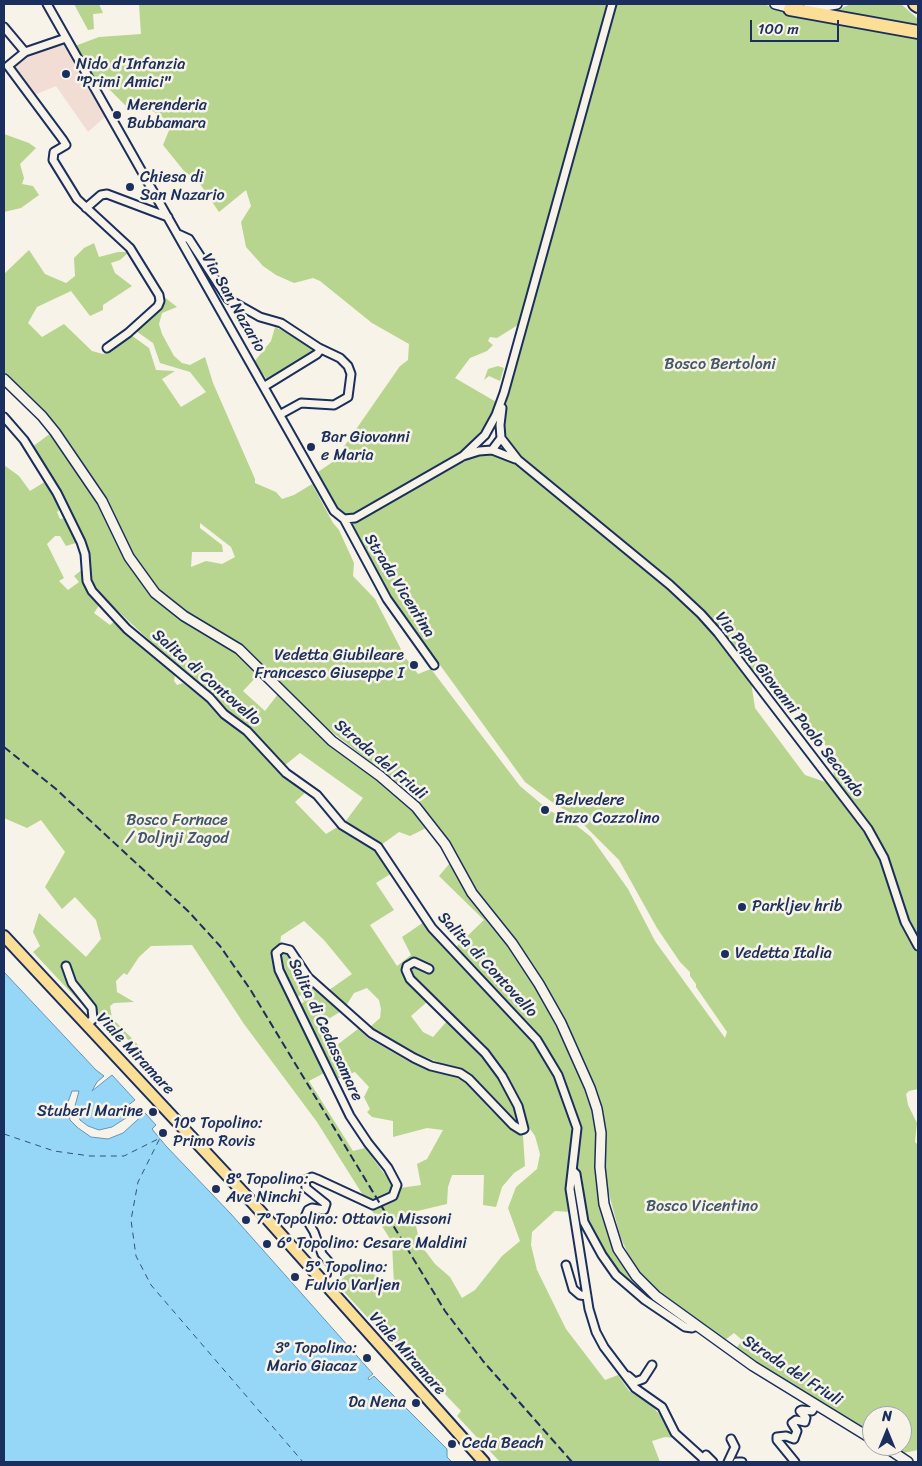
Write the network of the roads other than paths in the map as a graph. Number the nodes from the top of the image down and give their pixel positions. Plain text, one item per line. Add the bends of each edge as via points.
1 (47, 4) edge
2 (612, 4) edge
3 (775, 4) edge
4 (837, 4) edge
5 (915, 4) edge
6 (918, 6) edge
7 (790, 9) junction
8 (4, 27) edge
9 (918, 32) edge
10 (66, 38) junction
11 (25, 52) junction
12 (6, 68) edge
13 (86, 208) junction
14 (168, 217) junction
15 (178, 234) junction
16 (107, 348) dead end
17 (319, 348) junction
18 (4, 379) edge
19 (265, 386) junction
20 (504, 393) junction
21 (281, 414) junction
22 (4, 417) edge
23 (485, 434) junction
24 (502, 438) junction
25 (492, 450) junction
26 (464, 456) junction
27 (518, 460) junction
28 (344, 519) junction
29 (434, 665) dead end
30 (4, 936) edge
31 (918, 946) edge
32 (66, 966) dead end
33 (429, 969) dead end
34 (87, 1025) junction
35 (573, 1171) junction
36 (566, 1265) dead end
37 (327, 1286) junction
38 (587, 1296) junction
39 (697, 1326) junction
40 (652, 1365) dead end
41 (626, 1377) junction
42 (816, 1405) junction
43 (862, 1433) edge
44 (731, 1439) dead end
45 (705, 1460) edge
46 (484, 1462) edge
47 (713, 1462) edge
48 (728, 1462) edge
49 (737, 1462) edge
50 (742, 1462) edge
51 (795, 1462) edge

1 - 10 street, Via San Nazario
2 - 20 street
3 - 7 main road
4 - 7 main road
5 - 6 highway
7 - 9 highway
8 - 11 street
10 - 11 street
10 - 14 street, Via San Nazario
11 - 12 street
12 - 13 street via 59,133 66,146 54,152 53,160
13 - 14 street via 107,194
13 - 16 street via 130,248 160,298 158,306 128,334
14 - 15 street, Via San Nazario
15 - 17 street, Via San Nazario via 189,240 228,299 260,317 281,323
15 - 19 street, Via San Nazario
17 - 19 street via 317,354
17 - 21 street, Via San Nazario via 340,358 348,366 351,382 348,397 334,405 302,404
18 - 39 main road, Strada del Friuli via 55,432 102,501 124,548 155,593 166,604 226,640 256,663 332,741 416,807 445,844 472,894 512,943 539,984 561,1023 590,1088 601,1133 604,1204 623,1258 644,1285
19 - 21 street, Via San Nazario
20 - 23 street
20 - 24 street via 500,425
21 - 28 street, Via San Nazario via 334,512
22 - 35 street, Salita di Contovello via 24,440 57,493 81,542 87,581 92,591 127,630 247,731 286,773 317,796 342,825 378,847 432,928 537,1040 558,1076 578,1128
23 - 24 street
23 - 25 street
23 - 26 street
24 - 25 street
24 - 27 street, Via Papa Giovanni Paolo Secondo
25 - 26 street
25 - 27 street, Via Papa Giovanni Paolo Secondo
26 - 28 street via 354,518
27 - 31 street, Via Papa Giovanni Paolo Secondo via 670,585 718,633 868,829 884,858 904,922
28 - 29 street, Strada Vicentina via 387,599
30 - 34 main road, Viale Miramare
32 - 34 street via 72,983 92,1008 93,1020
33 - 37 street, Salita di Cedassamare via 414,962 406,970 410,979 497,1068 518,1106 524,1129 513,1125 460,1073 430,1066 371,1033 308,977 290,950 282,948 276,953 279,970 350,1116 397,1185 393,1196 373,1205 312,1177 305,1180 306,1188 326,1204 324,1210 308,1210 305,1217 322,1254 336,1270 335,1278
34 - 37 main road, Viale Miramare
35 - 38 street, Salita di Contovello via 570,1189
35 - 39 street, Strada del Friuli via 584,1222 616,1275 645,1300 685,1326
36 - 38 street via 573,1289
37 - 46 main road, Viale Miramare
38 - 41 street, Salita di Contovello via 596,1332
39 - 42 main road, Strada del Friuli
40 - 41 street via 643,1379 635,1382
41 - 45 street, Salita di Contovello via 641,1394 662,1407 675,1433
42 - 43 main road, Strada del Friuli
42 - 51 street via 812,1411 800,1412 806,1418 805,1422 792,1422 797,1431 794,1439 777,1437
44 - 48 street via 735,1447
45 - 47 street, Salita di Contovello via 706,1455
49 - 50 street

